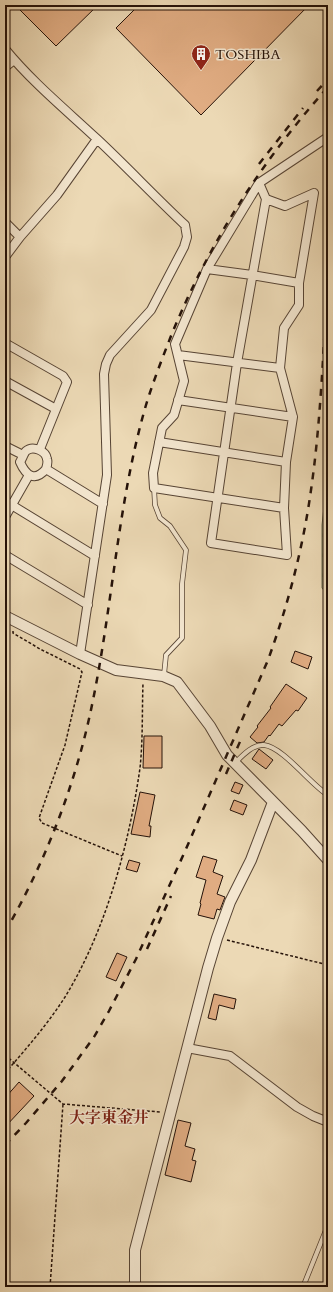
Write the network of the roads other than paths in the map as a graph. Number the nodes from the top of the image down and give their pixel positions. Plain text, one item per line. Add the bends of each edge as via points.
1 (5, 49) edge
2 (14, 60) junction
3 (5, 67) edge
4 (328, 137) edge
5 (97, 140) junction
6 (259, 183) junction
7 (266, 199) junction
8 (5, 222) edge
9 (20, 237) junction
10 (5, 257) edge
11 (207, 269) junction
12 (252, 274) junction
13 (299, 283) junction
14 (5, 344) edge
15 (178, 355) junction
16 (236, 363) junction
17 (280, 368) junction
18 (5, 380) edge
19 (178, 400) junction
20 (230, 408) junction
21 (56, 409) junction
22 (293, 417) junction
23 (159, 442) junction
24 (5, 446) edge
25 (40, 449) junction
26 (224, 452) junction
27 (23, 456) junction
28 (286, 462) junction
29 (46, 469) junction
30 (29, 475) junction
31 (154, 488) junction
32 (218, 498) junction
33 (8, 503) edge
34 (103, 504) junction
35 (284, 508) junction
36 (5, 517) edge
37 (5, 555) edge
38 (95, 556) junction
39 (88, 605) junction
40 (9, 618) edge
41 (80, 654) junction
42 (164, 676) junction
43 (235, 763) junction
44 (328, 795) edge
45 (273, 802) junction
46 (328, 860) edge
47 (187, 1048) junction
48 (328, 1122) edge
49 (328, 1225) edge
50 (135, 1287) edge
51 (303, 1287) edge

1 - 2 street
2 - 3 street
2 - 5 street
4 - 6 street
5 - 9 street via 57,195
5 - 34 street via 184,226 187,237 151,310 110,354 106,364 104,374 108,475
6 - 7 street
6 - 11 street
7 - 12 street
7 - 13 street via 285,206 314,193
8 - 9 street
9 - 10 street
11 - 12 street
11 - 15 street via 175,344
12 - 13 street
12 - 16 street
13 - 17 street via 299,305 284,328
14 - 21 street via 63,376 67,382
15 - 16 street
15 - 19 street via 184,381
16 - 17 street
16 - 20 street
17 - 22 street
18 - 21 street
19 - 20 street
19 - 23 street via 174,415 162,428
20 - 22 street
20 - 26 street
21 - 25 street
22 - 28 street
23 - 26 street
23 - 31 street via 153,473
24 - 27 street
25 - 27 street via 31,448
25 - 29 street via 47,460
26 - 28 street
26 - 32 street
27 - 30 street via 20,462
28 - 35 street
29 - 30 street via 42,474
29 - 34 street
30 - 33 street
31 - 32 street
31 - 42 lane via 155,505 160,518 170,526 186,550 182,584 182,638 166,655
32 - 35 street
32 - 35 street via 211,544 287,555
33 - 36 street
33 - 38 street
34 - 38 street
37 - 39 street
38 - 39 street
39 - 41 street
40 - 41 street
41 - 42 street via 116,670
42 - 43 street via 177,682
43 - 44 lane via 256,747 269,746 306,775 320,791
43 - 45 street
45 - 46 street
45 - 47 street via 217,938
47 - 48 street via 230,1056 297,1107
47 - 50 street via 135,1250
49 - 51 lane

